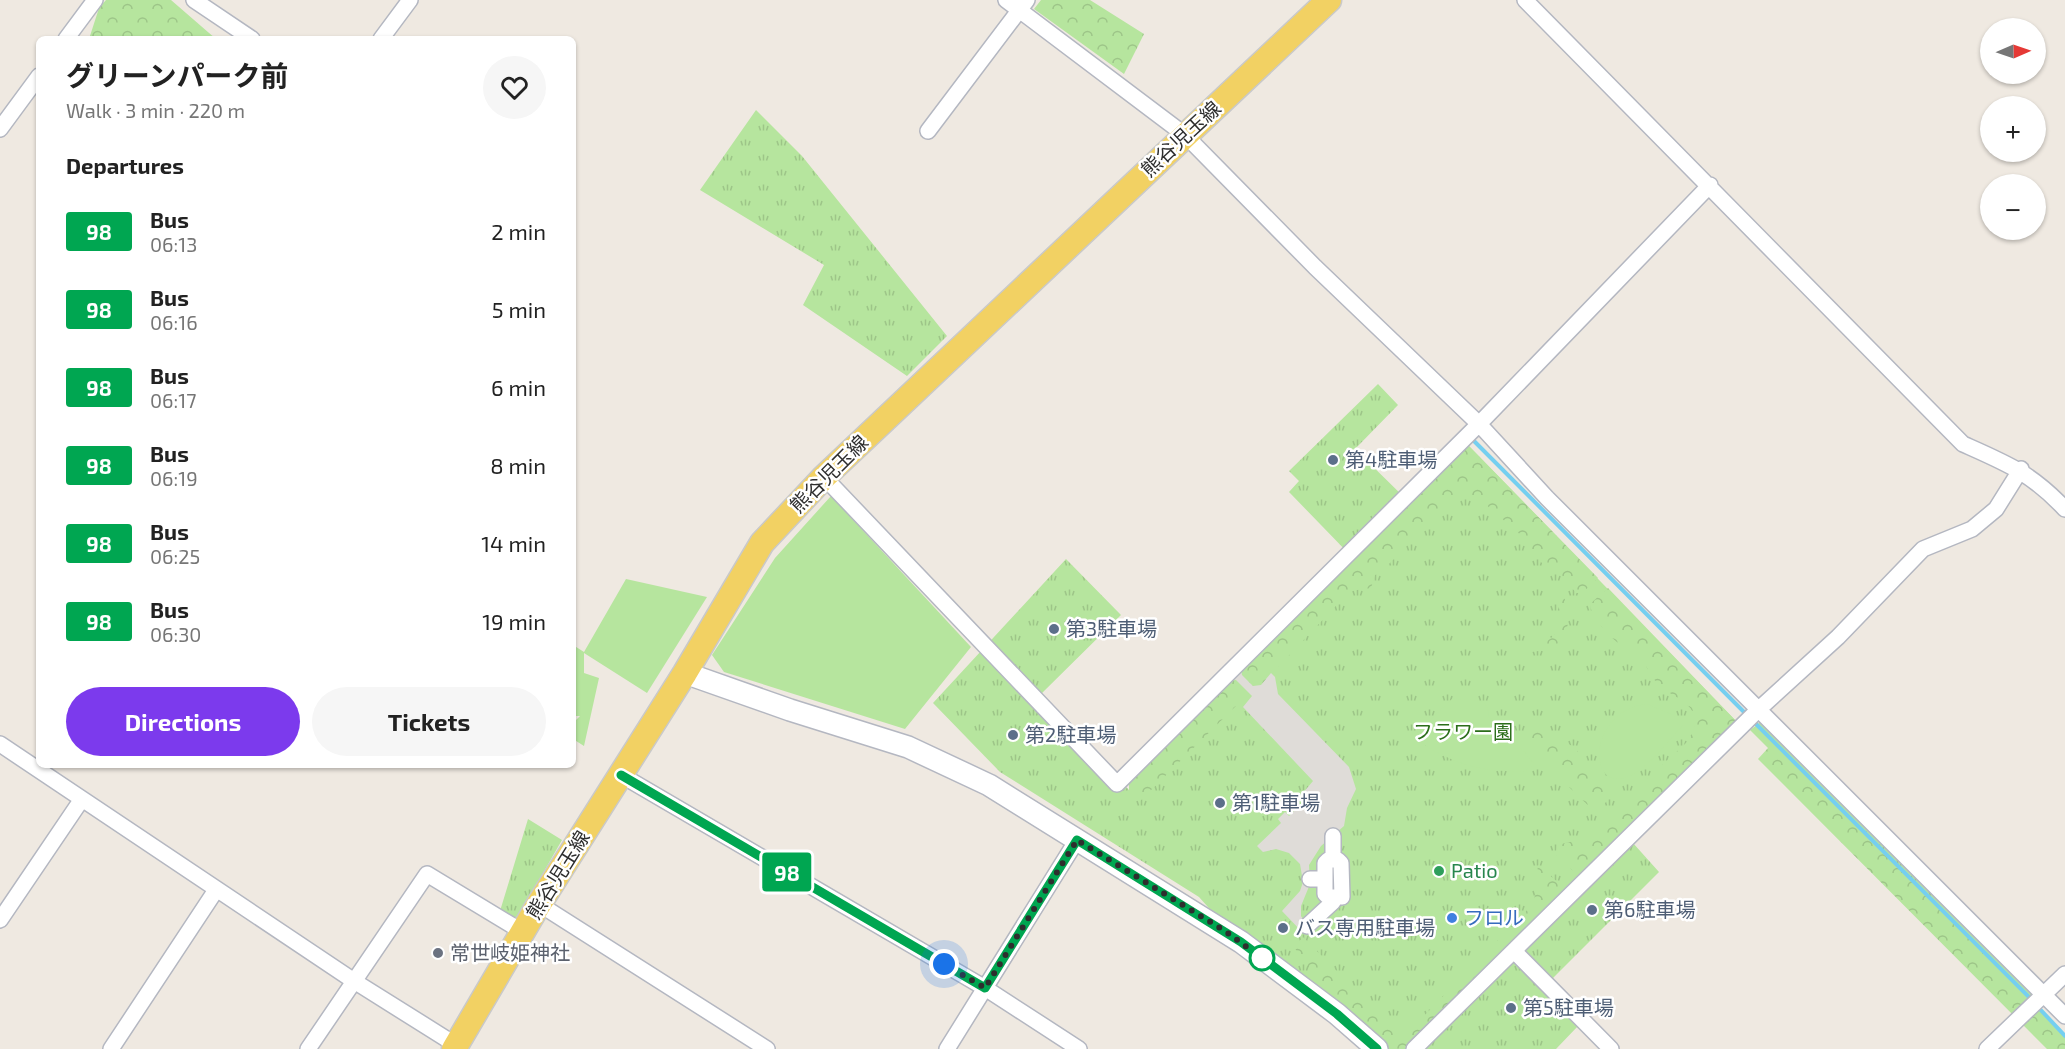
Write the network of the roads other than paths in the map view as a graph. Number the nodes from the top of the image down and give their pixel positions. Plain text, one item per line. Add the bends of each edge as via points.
1 (95, 0) edge
2 (195, 0) edge
3 (410, 0) edge
4 (1006, 0) edge
5 (1329, 0) edge
6 (1525, 0) edge
7 (1023, 5) edge
8 (68, 36) edge
9 (248, 36) edge
10 (383, 36) edge
11 (36, 80) edge
12 (0, 129) edge
13 (928, 131) dead end
14 (1185, 135) junction
15 (1710, 185) junction
16 (1479, 424) junction
17 (2020, 469) junction
18 (824, 477) junction
19 (2065, 509) edge
20 (685, 673) junction
21 (1759, 710) junction
22 (0, 744) edge
23 (621, 775) junction
24 (82, 799) junction
25 (1332, 836) dead end
26 (1077, 840) junction
27 (1333, 860) junction
28 (1310, 879) dead end
29 (1325, 879) junction
30 (216, 890) junction
31 (1333, 897) junction
32 (539, 904) junction
33 (0, 920) edge
34 (1307, 926) dead end
35 (523, 932) junction
36 (1514, 951) junction
37 (2065, 974) edge
38 (354, 981) junction
39 (985, 988) junction
40 (2043, 994) junction
41 (2065, 1016) edge
42 (455, 1047) edge
43 (111, 1049) edge
44 (308, 1049) edge
45 (767, 1049) edge
46 (947, 1049) edge
47 (1079, 1049) edge
48 (1377, 1049) edge
49 (1414, 1049) edge
50 (1611, 1049) edge
51 (1987, 1049) edge

1 - 8 street
2 - 9 street
3 - 10 street
4 - 7 street
5 - 14 main road, 熊谷児玉線
6 - 15 street
7 - 13 street
7 - 14 street
11 - 12 street
14 - 16 street via 1315,267
14 - 18 main road, 熊谷児玉線
15 - 16 street
15 - 17 street via 1963,444
16 - 18 street via 1117,784
16 - 21 street via 1547,498
17 - 19 street
17 - 21 street via 1996,509 1972,529 1923,549 1838,637
18 - 20 main road, 熊谷児玉線 via 762,543
20 - 23 main road, 熊谷児玉線
20 - 26 street via 908,747 989,785
21 - 36 street
21 - 40 street
22 - 24 street
23 - 32 main road, 熊谷児玉線
23 - 39 street
24 - 30 street
24 - 33 street
25 - 27 street
26 - 39 street
26 - 48 street via 1241,942
27 - 29 street via 1325,863
27 - 31 street via 1341,863 1342,897
28 - 29 street
29 - 31 street via 1325,894
30 - 38 street
30 - 43 street
31 - 34 street via 1333,902
32 - 35 main road, 熊谷児玉線
32 - 45 street
35 - 38 street via 427,874
35 - 42 main road, 熊谷児玉線
36 - 49 street
36 - 50 street
37 - 40 street
38 - 42 street
38 - 44 street
39 - 46 street
39 - 47 street
40 - 41 street
40 - 51 street

